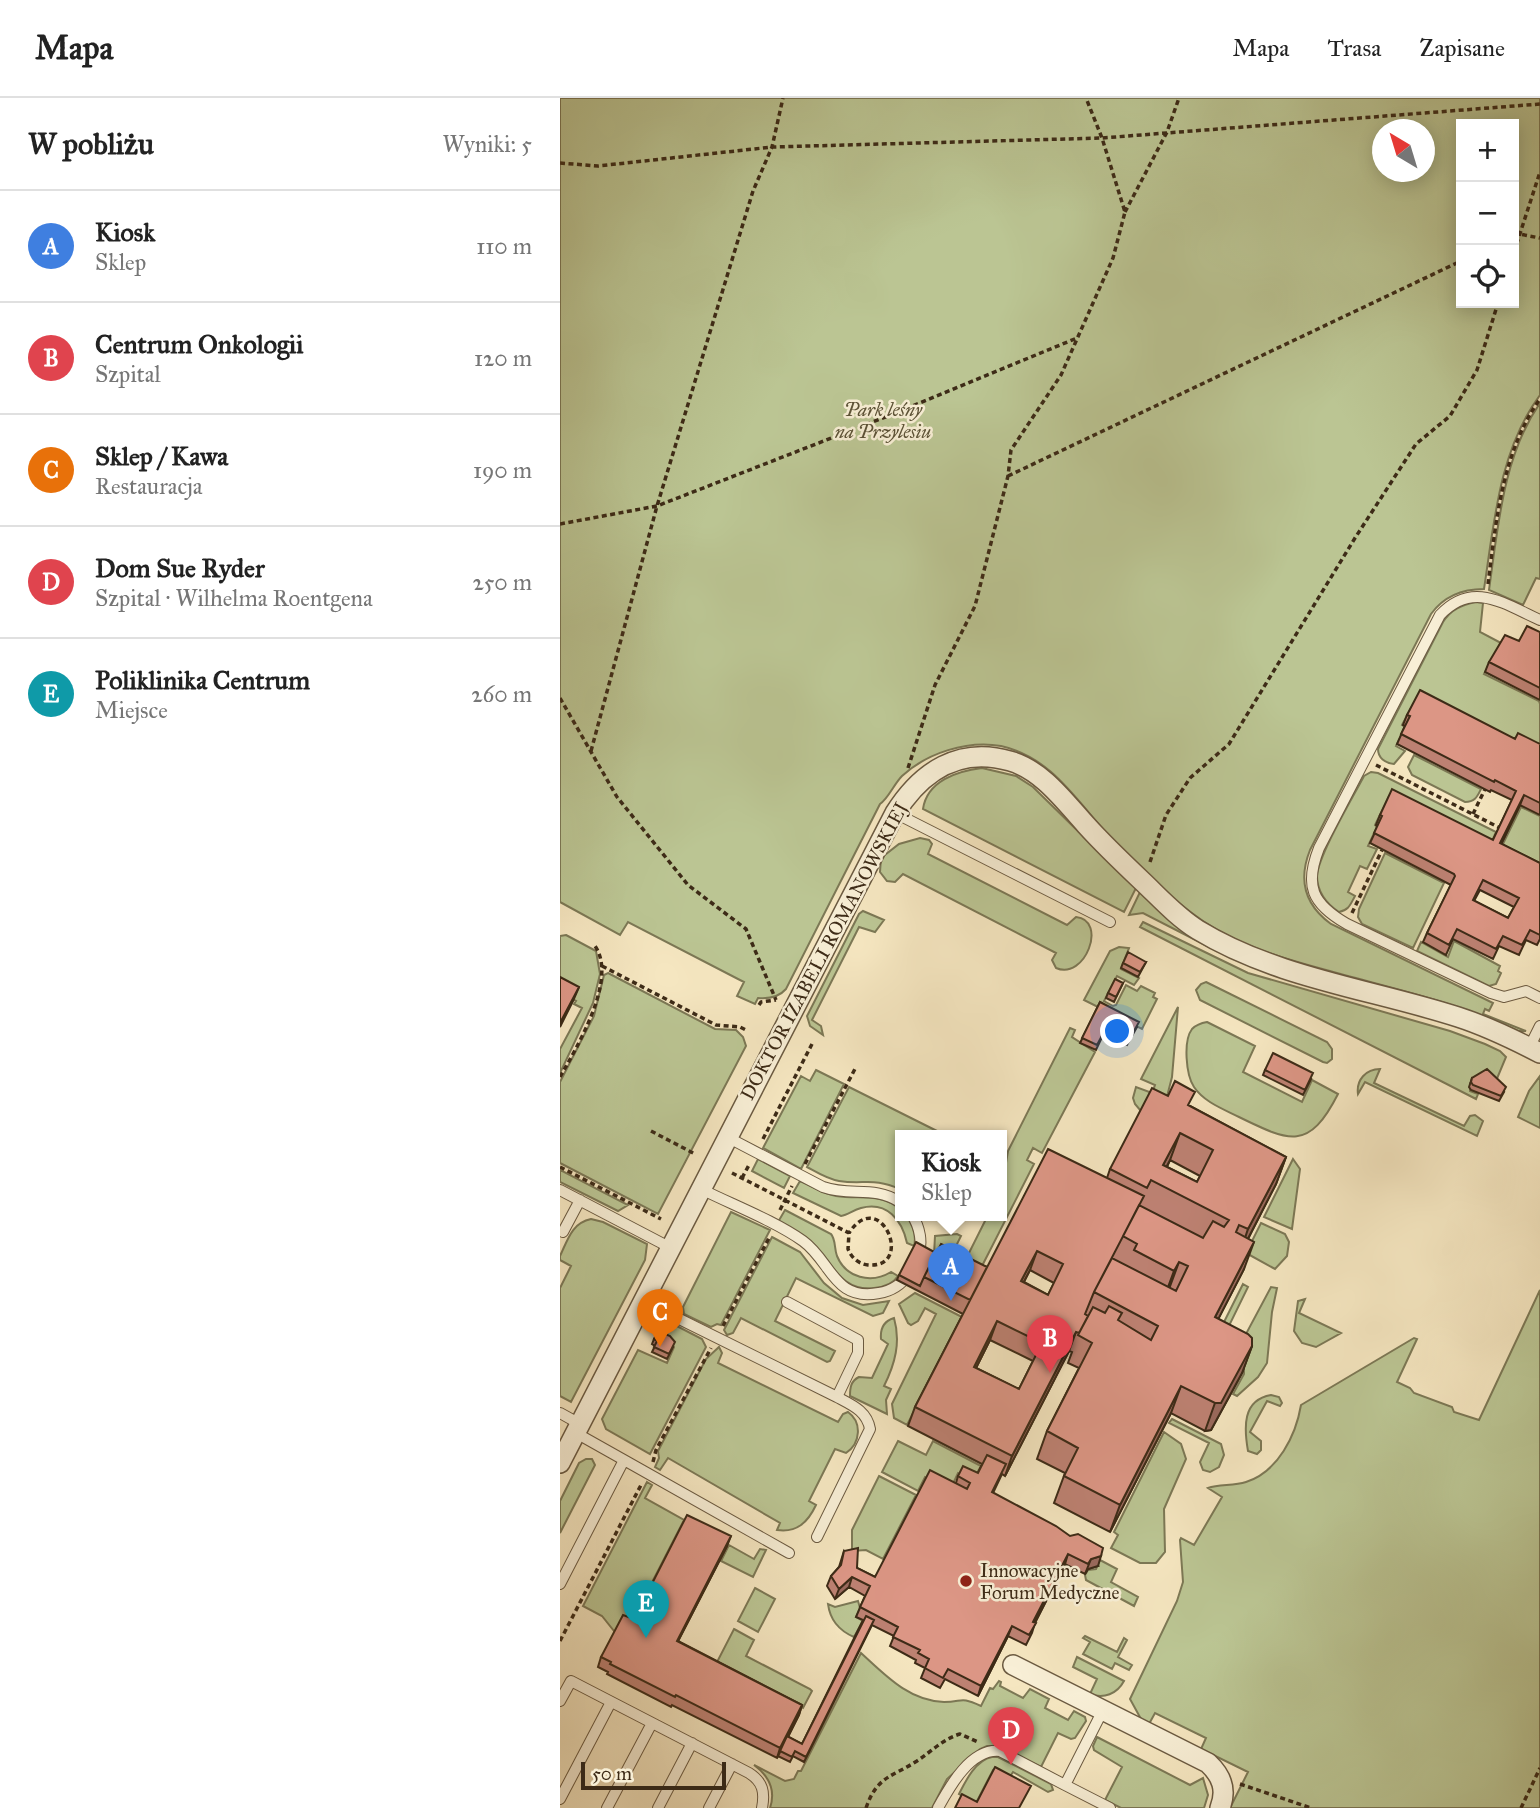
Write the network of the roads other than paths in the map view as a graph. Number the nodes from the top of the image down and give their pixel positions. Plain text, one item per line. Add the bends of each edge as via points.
1 (1540, 620) edge
2 (894, 813) junction
3 (1110, 922) dead end
4 (1540, 998) edge
5 (1540, 1026) edge
6 (1534, 1050) edge
7 (727, 1137) junction
8 (701, 1189) junction
9 (560, 1190) edge
10 (580, 1200) junction
11 (895, 1200) edge
12 (915, 1221) edge
13 (561, 1234) edge
14 (671, 1248) junction
15 (643, 1301) junction
16 (787, 1302) dead end
17 (837, 1397) junction
18 (560, 1413) edge
19 (578, 1428) junction
20 (624, 1460) junction
21 (560, 1463) edge
22 (817, 1537) dead end
23 (789, 1553) dead end
24 (560, 1584) edge
25 (1013, 1665) dead end
26 (560, 1675) edge
27 (571, 1681) junction
28 (560, 1701) edge
29 (611, 1702) junction
30 (1103, 1710) junction
31 (652, 1723) junction
32 (692, 1743) junction
33 (732, 1764) junction
34 (1065, 1785) junction
35 (560, 1799) edge
36 (607, 1808) edge
37 (658, 1808) edge
38 (709, 1808) edge
39 (762, 1808) edge
40 (938, 1808) edge
41 (1110, 1808) edge
42 (1220, 1808) edge

1 - 4 lane via 1486,596 1461,599 1440,615 1311,870 1317,901 1347,924 1491,993 1504,997 1526,991
2 - 3 lane
2 - 6 street, DOKTOR IZABELI ROMANOWSKIEJ via 924,777 951,762 974,757 1012,761 1050,787 1182,919 1232,948 1316,978 1458,1017
2 - 7 street, DOKTOR IZABELI ROMANOWSKIEJ
5 - 6 lane
7 - 8 street, DOKTOR IZABELI ROMANOWSKIEJ
7 - 11 lane via 831,1190 876,1191
8 - 12 lane via 805,1242 832,1277 858,1293 874,1294 906,1279 920,1243
8 - 14 street, DOKTOR IZABELI ROMANOWSKIEJ
9 - 10 lane
10 - 13 lane
10 - 14 lane
14 - 15 street, DOKTOR IZABELI ROMANOWSKIEJ
15 - 17 lane
15 - 19 street, DOKTOR IZABELI ROMANOWSKIEJ
16 - 17 lane via 858,1340 858,1353
17 - 22 lane via 864,1414 870,1429
18 - 19 lane
19 - 20 lane
19 - 21 street, DOKTOR IZABELI ROMANOWSKIEJ
20 - 23 lane
20 - 24 lane
25 - 30 street
26 - 27 lane
27 - 28 lane
27 - 29 lane
29 - 31 lane
29 - 35 lane
30 - 34 lane
30 - 42 street via 1208,1763 1220,1777
31 - 32 lane
31 - 36 lane
32 - 33 lane
32 - 37 lane
33 - 38 lane
33 - 39 lane via 757,1778 764,1797
34 - 40 lane via 1000,1751 986,1752 949,1787
34 - 41 lane

